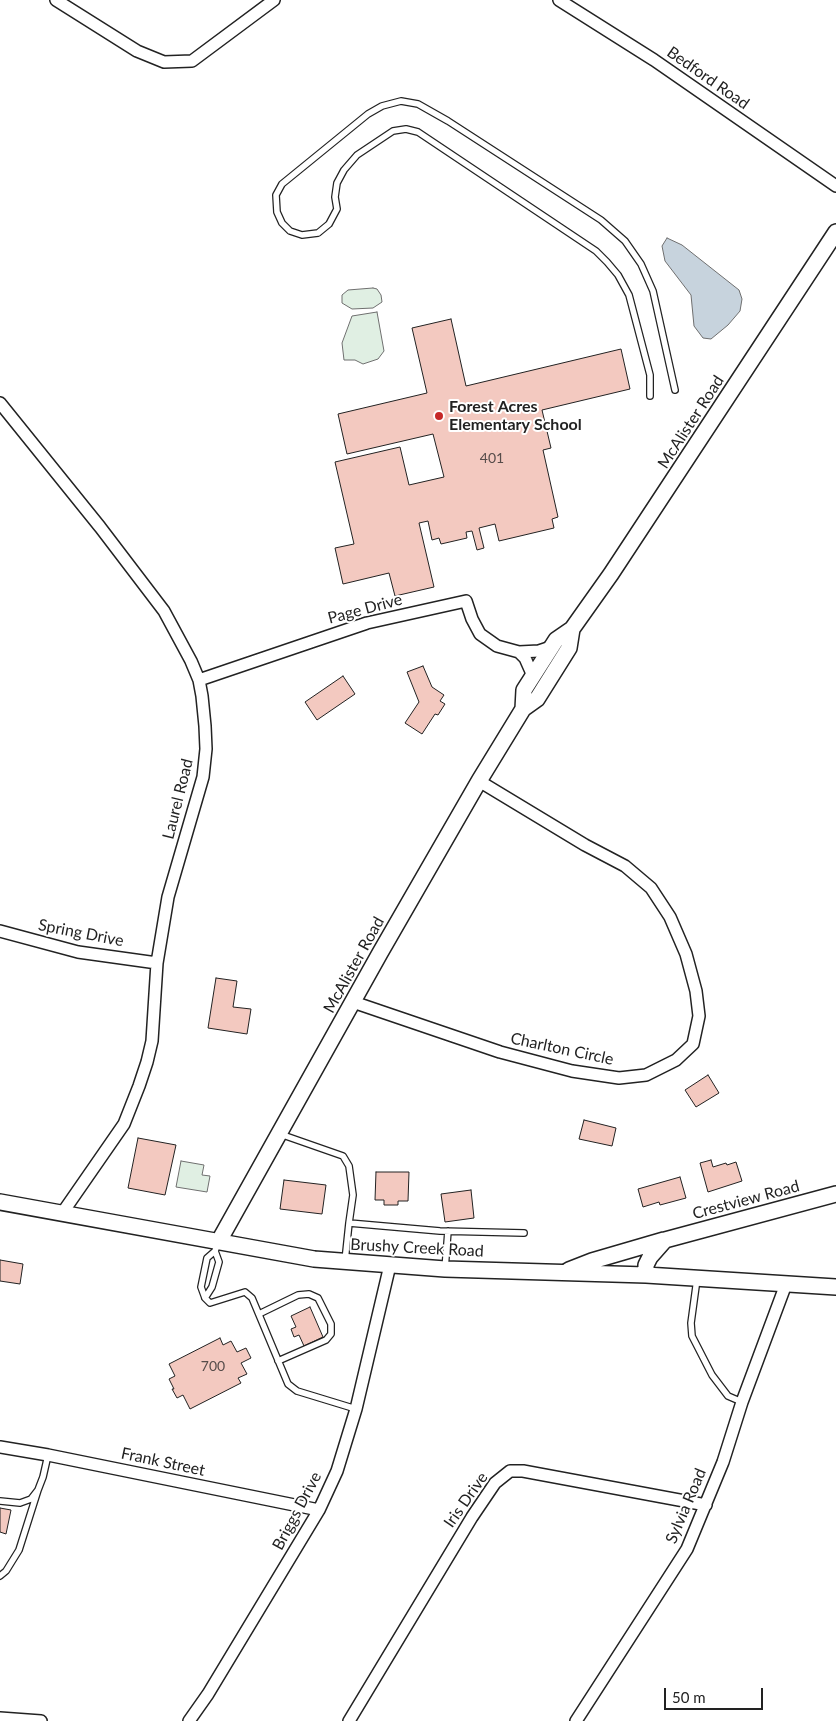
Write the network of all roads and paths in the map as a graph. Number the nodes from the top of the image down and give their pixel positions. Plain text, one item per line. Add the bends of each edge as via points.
1 (56, 0) edge
2 (274, 0) edge
3 (560, 0) edge
4 (836, 186) edge
5 (836, 232) edge
6 (675, 390) dead end
7 (650, 396) dead end
8 (0, 403) edge
9 (572, 629) junction
10 (551, 647) junction
11 (519, 652) junction
12 (533, 676) junction
13 (199, 680) junction
14 (523, 709) junction
15 (479, 781) junction
16 (0, 931) edge
17 (157, 963) junction
18 (353, 1002) junction
19 (280, 1134) junction
20 (836, 1194) edge
21 (0, 1202) edge
22 (63, 1212) junction
23 (349, 1223) junction
24 (448, 1231) junction
25 (524, 1233) dead end
26 (665, 1240) junction
27 (217, 1246) junction
28 (345, 1261) junction
29 (390, 1264) junction
30 (445, 1269) junction
31 (566, 1272) junction
32 (646, 1275) junction
33 (697, 1278) junction
34 (786, 1284) junction
35 (836, 1287) edge
36 (205, 1298) junction
37 (259, 1314) junction
38 (278, 1361) junction
39 (742, 1402) junction
40 (356, 1409) junction
41 (0, 1447) edge
42 (48, 1455) junction
43 (38, 1490) junction
44 (0, 1501) edge
45 (706, 1505) junction
46 (319, 1510) junction
47 (0, 1576) edge
48 (0, 1718) edge
49 (41, 1721) edge
50 (189, 1721) edge
51 (349, 1721) edge
52 (576, 1721) edge

1 - 2 street via 137,51 164,62 192,61
3 - 4 street, Bedford Road via 654,60
5 - 9 street, McAlister Road via 612,574
6 - 7 lane via 653,291 641,264 625,241 601,220 448,120 418,104 401,101 368,114 282,184 276,195 276,212 282,223 290,231 302,235 318,233 330,224 337,209 337,183 357,156 393,131 406,129 418,132 596,251 607,262 630,295 650,375
8 - 13 street, Laurel Road via 164,611
9 - 10 street, McAlister Road
9 - 14 street, McAlister Road via 569,648 537,700
10 - 11 street, Page Drive
10 - 12 street, McAlister Road
11 - 12 street
11 - 13 street, Page Drive via 497,646 480,634 466,601 368,622
12 - 14 street, McAlister Road via 524,690
13 - 17 street, Laurel Road via 206,749 202,778 168,897
14 - 15 street, McAlister Road
15 - 18 street, McAlister Road
15 - 18 street, Charlton Circle via 625,866 651,888 670,917 696,991 699,1016 692,1044 676,1060 646,1076 619,1078 572,1071 500,1052
16 - 17 street, Spring Drive via 78,952
17 - 22 street, Laurel Road via 152,1041 139,1086 124,1124
18 - 19 street, McAlister Road
19 - 23 lane via 343,1156 354,1195
19 - 27 street, McAlister Road
20 - 26 street, Crestview Road
21 - 22 street, Brushy Creek Road
22 - 27 street, Brushy Creek Road
23 - 24 lane
23 - 28 lane
24 - 25 lane
24 - 30 lane
26 - 31 street, Crestview Road
26 - 32 street via 650,1257
27 - 28 street, Brushy Creek Road
27 - 36 lane via 219,1262 212,1287
27 - 36 lane via 206,1258 201,1287
28 - 29 street, Brushy Creek Road
29 - 30 street, Brushy Creek Road
29 - 40 street, Briggs Drive
30 - 31 street, Brushy Creek Road
31 - 32 street, Brushy Creek Road
32 - 33 street, Brushy Creek Road
33 - 34 street, Brushy Creek Road
33 - 39 lane via 692,1336 712,1375 728,1396
34 - 35 street, Brushy Creek Road
34 - 39 street, Sylvia Road
36 - 37 lane via 210,1303 245,1292 252,1298
37 - 38 lane
37 - 38 lane via 298,1295 309,1294 318,1298 331,1324 331,1334 326,1340
38 - 40 lane via 288,1384 297,1392
39 - 45 street, Sylvia Road
40 - 46 street, Briggs Drive via 337,1471
41 - 42 street, Frank Street
42 - 43 lane
42 - 46 street, Frank Street
43 - 44 lane via 31,1499 20,1503
43 - 47 lane via 19,1550
45 - 51 street, Iris Drive via 523,1471 510,1472 495,1483 472,1517
45 - 52 street, Sylvia Road via 687,1548
46 - 50 street, Briggs Drive
48 - 49 street

